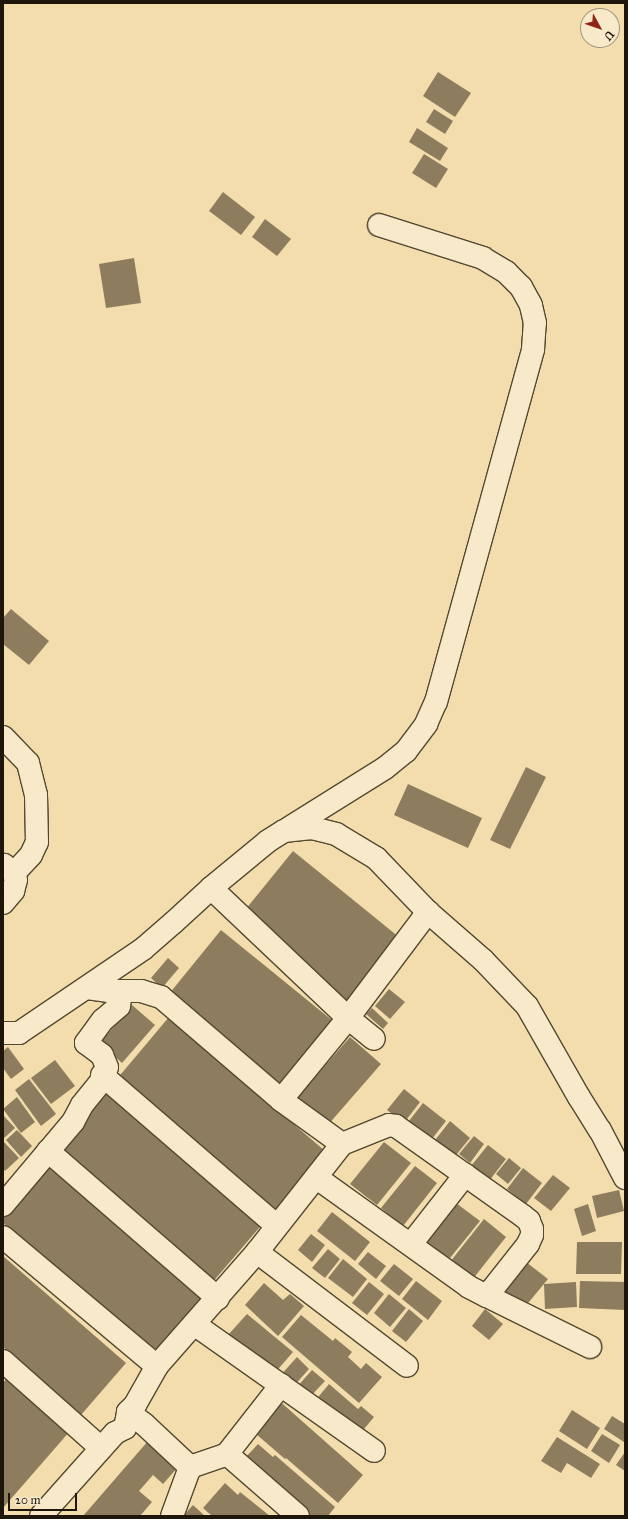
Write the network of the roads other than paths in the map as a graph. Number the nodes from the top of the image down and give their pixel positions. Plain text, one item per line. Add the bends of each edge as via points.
1 (379, 225) dead end
2 (3, 737) edge
3 (284, 831) junction
4 (8, 868) edge
5 (211, 888) junction
6 (3, 903) edge
7 (428, 912) junction
8 (87, 988) junction
9 (121, 991) junction
10 (348, 1018) junction
11 (3, 1034) edge
12 (374, 1039) dead end
13 (102, 1075) junction
14 (281, 1100) junction
15 (342, 1144) junction
16 (48, 1151) junction
17 (465, 1175) junction
18 (317, 1178) junction
19 (625, 1178) edge
20 (3, 1205) edge
21 (277, 1226) junction
22 (3, 1237) edge
23 (411, 1244) junction
24 (257, 1252) junction
25 (487, 1296) junction
26 (218, 1298) junction
27 (194, 1324) junction
28 (590, 1347) dead end
29 (4, 1364) edge
30 (157, 1366) junction
31 (407, 1366) dead end
32 (281, 1385) junction
33 (128, 1412) junction
34 (101, 1448) junction
35 (374, 1451) dead end
36 (227, 1454) junction
37 (190, 1467) junction
38 (41, 1516) edge
39 (172, 1516) edge
40 (298, 1516) edge

1 - 3 street via 483,258 506,272 521,287 531,305 535,323 533,349 436,702 426,724 406,751 385,768
2 - 4 street via 28,763 36,795 37,842 31,855
3 - 5 street
3 - 7 street via 312,828 336,834 376,858
4 - 6 street via 16,880 13,891
5 - 8 street via 143,949
5 - 10 street
7 - 10 street
7 - 19 street via 483,960 527,1006 578,1097 600,1130
8 - 9 street
8 - 11 street via 19,1033
9 - 13 street via 119,1006 103,1020 86,1043 102,1055 107,1067
9 - 14 street via 142,991 161,997
10 - 12 street
10 - 14 street
13 - 16 street via 100,1083
13 - 21 street
14 - 15 street
15 - 17 street via 389,1125 396,1126
15 - 18 street
16 - 20 street
16 - 26 street
17 - 23 street
17 - 25 street via 523,1216 529,1221 532,1229 528,1244
18 - 21 street
18 - 23 street
21 - 24 street
22 - 30 street
23 - 25 street via 469,1287
24 - 26 street
24 - 31 street
25 - 28 street
26 - 27 street
27 - 30 street
27 - 32 street
29 - 34 street
30 - 33 street via 135,1405
32 - 35 street
32 - 36 street
33 - 34 street via 125,1428 115,1433
33 - 37 street
34 - 38 street
36 - 37 street
36 - 40 street
37 - 39 street

